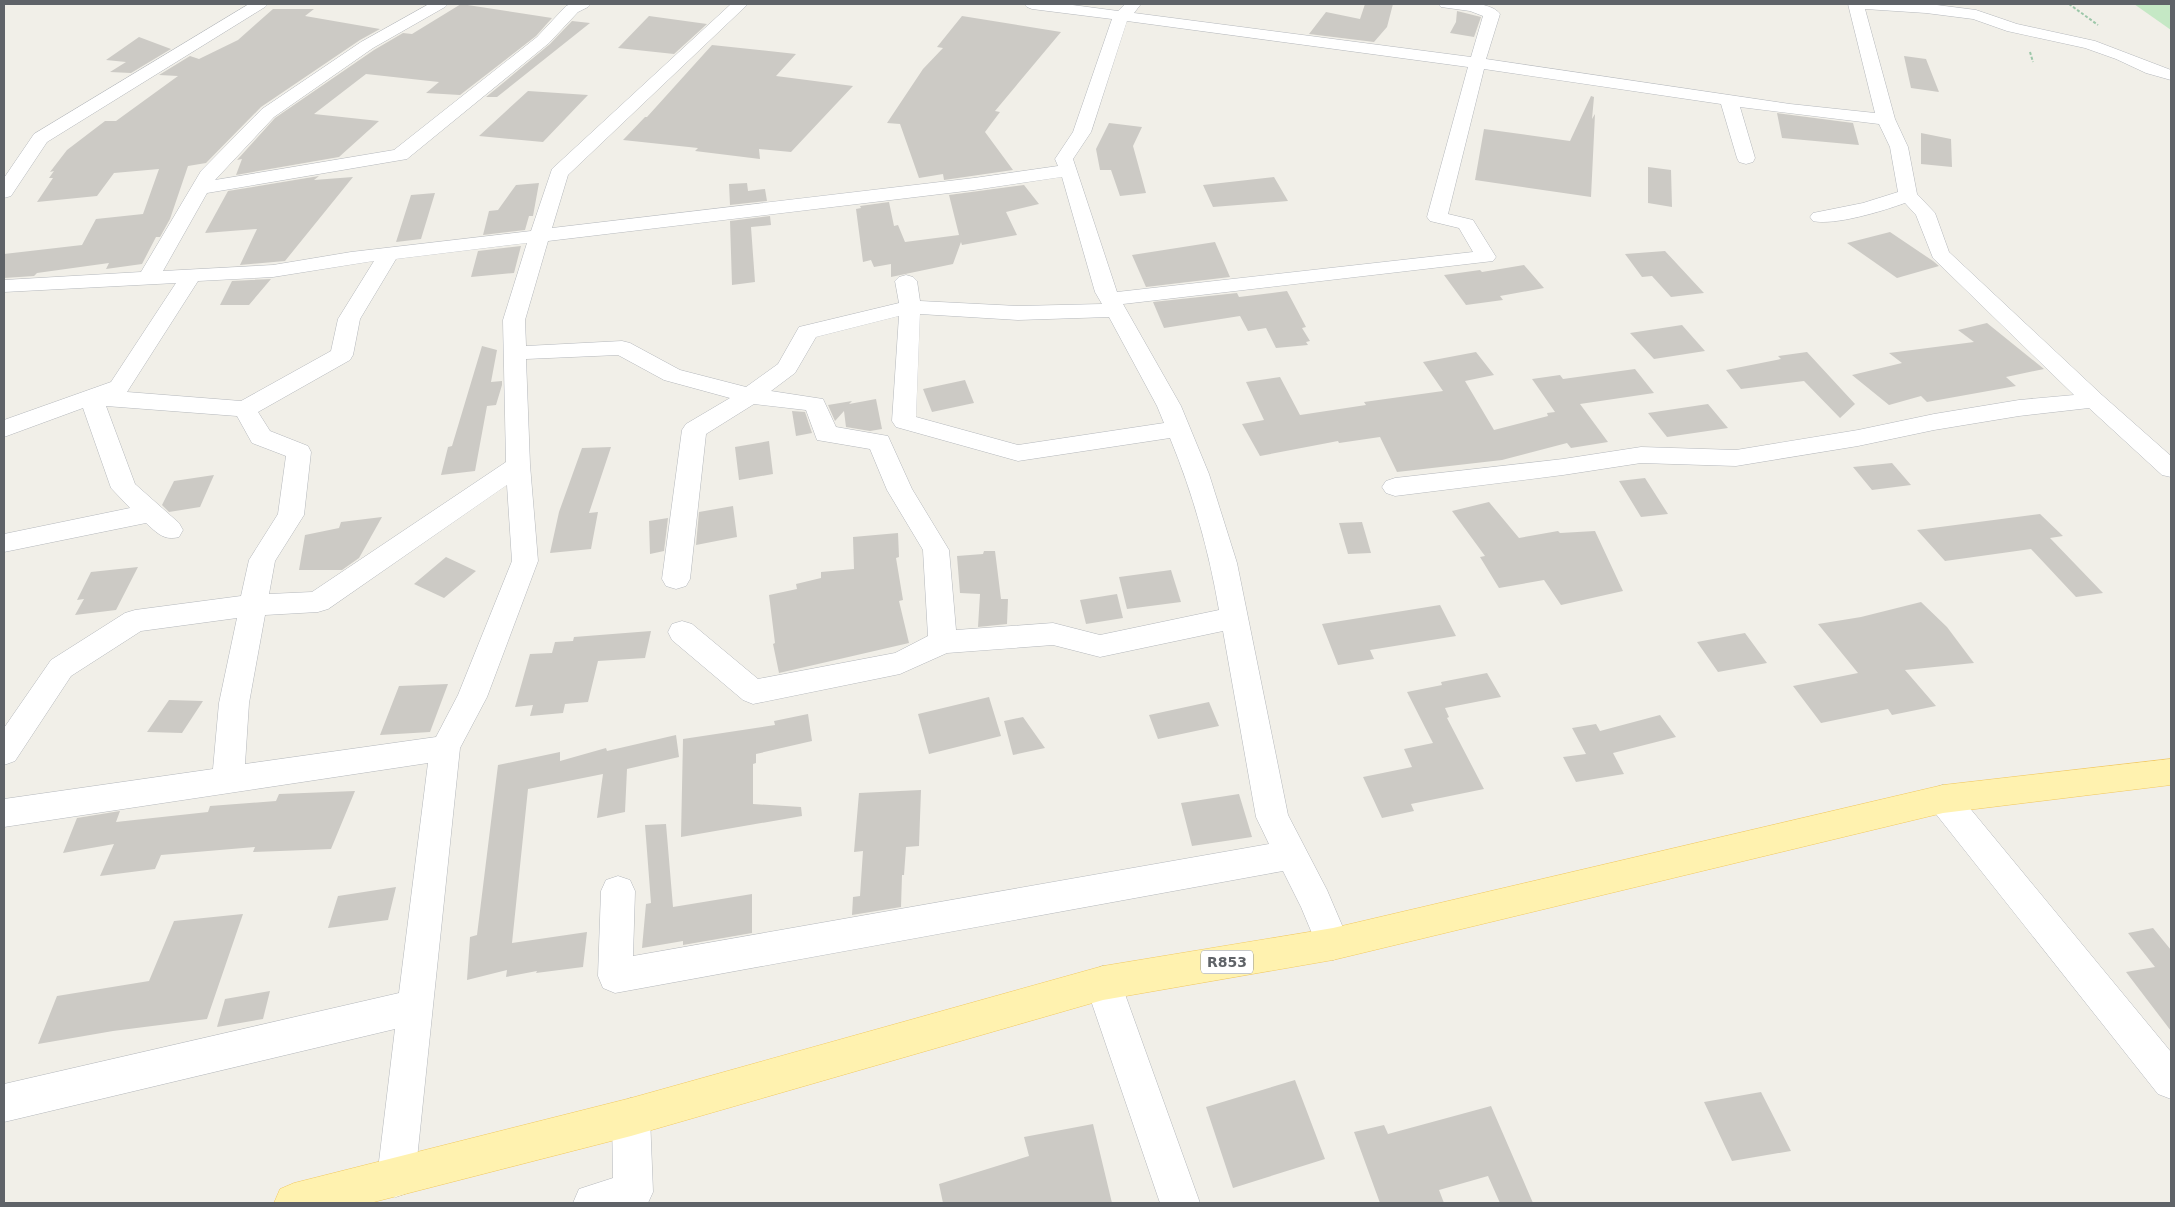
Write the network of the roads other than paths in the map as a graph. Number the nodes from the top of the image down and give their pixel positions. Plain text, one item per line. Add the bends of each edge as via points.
1 (260, 4) edge
2 (440, 4) edge
3 (583, 4) edge
4 (740, 4) edge
5 (1032, 4) edge
6 (1446, 4) edge
7 (1856, 4) edge
8 (1864, 4) edge
9 (1127, 10) edge
10 (1477, 64) junction
11 (2171, 75) edge
12 (1729, 100) junction
13 (1886, 119) junction
14 (1746, 158) dead end
15 (1070, 170) junction
16 (200, 188) junction
17 (4, 192) edge
18 (1908, 195) junction
19 (1820, 217) dead end
20 (540, 236) junction
21 (389, 253) junction
22 (192, 275) junction
23 (148, 278) junction
24 (906, 281) dead end
25 (4, 286) edge
26 (1113, 304) junction
27 (910, 307) junction
28 (515, 352) junction
29 (750, 396) junction
30 (91, 397) junction
31 (2094, 400) junction
32 (244, 408) junction
33 (904, 421) junction
34 (1179, 429) junction
35 (4, 430) edge
36 (879, 442) junction
37 (518, 465) junction
38 (2171, 469) edge
39 (1395, 487) dead end
40 (151, 512) junction
41 (170, 530) dead end
42 (4, 543) edge
43 (676, 579) dead end
44 (254, 605) junction
45 (1234, 618) junction
46 (682, 632) dead end
47 (943, 642) junction
48 (446, 748) junction
49 (4, 752) edge
50 (2171, 772) edge
51 (228, 780) junction
52 (1943, 799) junction
53 (4, 813) edge
54 (1291, 855) junction
55 (618, 892) dead end
56 (1333, 944) junction
57 (1103, 983) junction
58 (416, 1007) junction
59 (2171, 1081) edge
60 (4, 1103) edge
61 (631, 1117) junction
62 (396, 1178) junction
63 (294, 1203) edge
64 (592, 1203) edge
65 (1180, 1203) edge

1 - 17 street via 40,138
2 - 16 street via 367,46 268,113
3 - 16 street via 572,9 543,40 400,155
4 - 20 street via 559,173
5 - 9 street
6 - 10 street via 1492,14
7 - 13 street
8 - 11 street via 1976,15 2013,28 2122,54
9 - 10 street
9 - 15 street via 1082,132 1064,159
10 - 12 street
10 - 26 street via 1437,217 1466,224 1486,257
12 - 13 street
12 - 14 street
13 - 18 street via 1899,147
15 - 20 street
15 - 26 street via 1106,292
16 - 23 street
18 - 19 street via 1868,209
18 - 31 street via 1925,214 1940,254
20 - 21 street
20 - 28 street via 514,320
21 - 22 street via 273,271
21 - 32 street via 349,319 342,355
22 - 23 street
22 - 30 street via 118,387
23 - 25 street
24 - 27 street
26 - 27 street via 1018,313
26 - 34 street
27 - 29 street via 807,332 787,368
27 - 33 street
28 - 29 street via 622,348 672,375
28 - 37 street
29 - 36 street via 815,404 826,434
29 - 43 street via 694,430
30 - 32 street
30 - 35 street
30 - 40 street via 124,488
31 - 38 street
31 - 39 street via 2019,408 1736,458 1642,455
32 - 44 street via 261,437 299,452 292,515 262,560
33 - 34 street via 1018,453
33 - 36 street
34 - 45 street via 1197,474 1224,563
36 - 47 street via 900,490 936,550
37 - 44 street via 318,602
37 - 48 street via 525,561 472,697
40 - 41 street
40 - 42 street
44 - 49 street via 135,621 61,668
44 - 51 street via 234,702
45 - 47 street via 1100,646 1053,634
45 - 54 street via 1272,817
46 - 47 street via 753,692 900,663
48 - 51 street
48 - 58 street
50 - 52 main road, R853
51 - 53 street
52 - 56 main road, R853
52 - 59 street
54 - 55 street via 616,976
54 - 56 street
56 - 57 main road, R853
57 - 61 main road, R853
57 - 65 street
58 - 60 street
58 - 62 street
61 - 62 main road, R853
61 - 64 street via 633,1192
62 - 63 main road, R853

